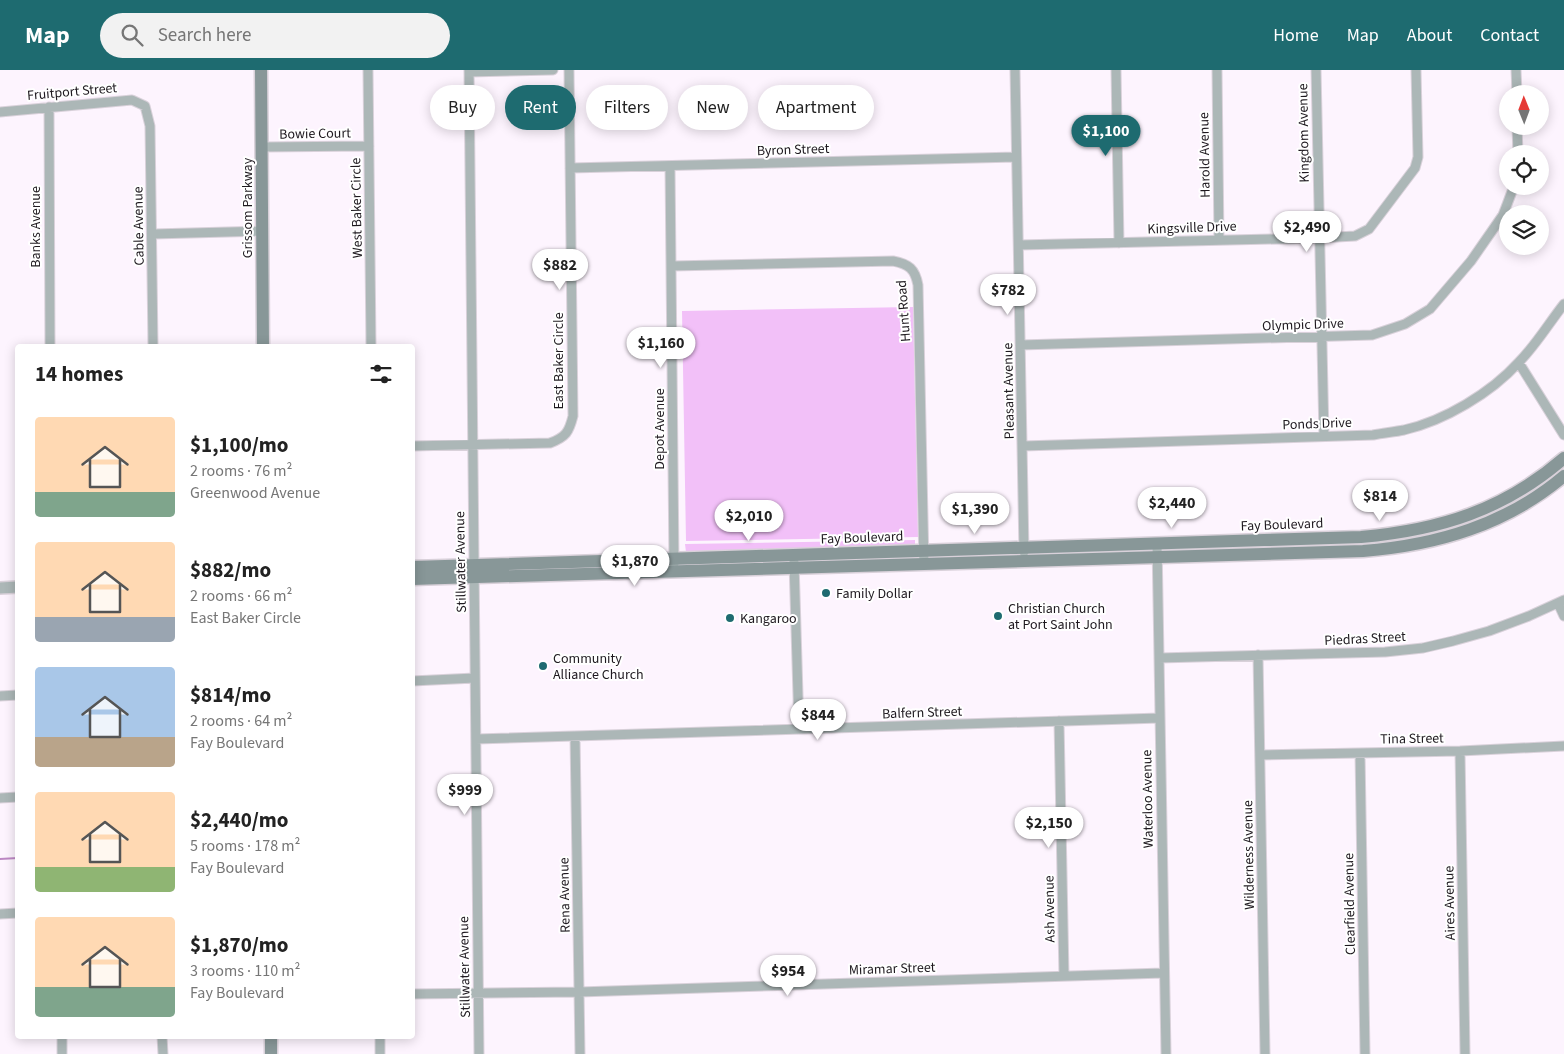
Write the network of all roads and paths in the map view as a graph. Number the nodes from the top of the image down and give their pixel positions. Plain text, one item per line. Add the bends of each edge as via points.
1 (261, 70) edge
2 (368, 70) edge
3 (553, 70) edge
4 (569, 70) edge
5 (1016, 70) edge
6 (1116, 70) edge
7 (1217, 70) edge
8 (1316, 70) edge
9 (1416, 70) edge
10 (1516, 70) edge
11 (469, 71) edge
12 (1517, 85) edge
13 (145, 106) joint
14 (49, 107) junction
15 (0, 112) edge
16 (369, 146) junction
17 (262, 148) junction
18 (1016, 157) junction
19 (670, 166) junction
20 (570, 168) junction
21 (1511, 195) edge
22 (262, 231) junction
23 (153, 234) junction
24 (1319, 238) junction
25 (1219, 240) junction
26 (1119, 243) junction
27 (1019, 245) junction
28 (672, 266) junction
29 (1564, 304) edge
30 (1322, 337) junction
31 (50, 344) edge
32 (153, 344) edge
33 (263, 344) edge
34 (371, 344) edge
35 (1020, 345) junction
36 (1519, 362) junction
37 (1564, 435) edge
38 (1324, 436) junction
39 (473, 445) junction
40 (415, 446) edge
41 (1023, 446) junction
42 (1564, 458) edge
43 (1564, 476) edge
44 (1328, 538) junction
45 (1156, 543) junction
46 (1024, 547) junction
47 (924, 550) junction
48 (1329, 552) junction
49 (794, 554) junction
50 (674, 558) junction
51 (1157, 558) junction
52 (1024, 562) junction
53 (474, 564) junction
54 (924, 565) junction
55 (415, 566) edge
56 (795, 568) junction
57 (674, 572) junction
58 (474, 578) junction
59 (415, 579) edge
60 (15, 587) edge
61 (0, 588) edge
62 (1561, 601) edge
63 (1564, 616) edge
64 (1258, 655) junction
65 (1159, 658) junction
66 (475, 678) junction
67 (415, 681) edge
68 (15, 695) edge
69 (0, 696) edge
70 (1160, 718) junction
71 (1059, 722) junction
72 (799, 729) junction
73 (575, 736) junction
74 (476, 739) junction
75 (1564, 746) edge
76 (1460, 751) junction
77 (1360, 753) junction
78 (1260, 754) junction
79 (15, 797) edge
80 (0, 798) edge
81 (15, 913) edge
82 (0, 914) edge
83 (1163, 973) junction
84 (1064, 976) junction
85 (579, 992) junction
86 (478, 993) junction
87 (415, 994) edge
88 (62, 1039) edge
89 (162, 1039) edge
90 (271, 1039) edge
91 (380, 1039) edge
92 (62, 1054) edge
93 (163, 1054) edge
94 (271, 1054) edge
95 (380, 1054) edge
96 (479, 1054) edge
97 (580, 1054) edge
98 (1166, 1054) edge
99 (1265, 1054) edge
100 (1365, 1054) edge
101 (1465, 1054) edge

1 - 17 main road, Grissom Parkway
2 - 16 street, West Baker Circle
3 - 11 street
4 - 20 street, East Baker Circle
5 - 18 street, Pleasant Avenue
6 - 26 street
7 - 25 street, Harold Avenue
8 - 24 street, Kingdom Avenue
9 - 24 street, Kingsville Drive via 1418,158 1415,168 1369,229 1355,236
10 - 12 street
11 - 39 street, Stillwater Avenue
13 - 14 street, Fruitport Street via 132,100
13 - 23 street, Cable Avenue via 150,126
14 - 15 street, Fruitport Street
14 - 31 street, Banks Avenue
16 - 17 street, Bowie Court
16 - 34 street, West Baker Circle
17 - 22 main road, Grissom Parkway
18 - 19 street, Byron Street
18 - 27 street, Pleasant Avenue
19 - 20 street, Byron Street
19 - 28 street, Depot Avenue
20 - 39 street, East Baker Circle via 573,416 570,429 562,438 550,443
21 - 30 street, Olympic Drive via 1503,216 1430,309 1405,324 1372,336
22 - 23 street
22 - 33 main road, Grissom Parkway
23 - 32 street, Cable Avenue
24 - 25 street, Kingsville Drive
24 - 30 street, Kingdom Avenue
25 - 26 street, Kingsville Drive
26 - 27 street, Kingsville Drive
27 - 35 street, Pleasant Avenue
28 - 47 street, Hunt Road via 893,261 910,266 918,285
28 - 50 street, Depot Avenue
29 - 36 street, Ponds Drive
30 - 35 street, Olympic Drive
30 - 38 street, Kingdom Avenue
35 - 41 street, Pleasant Avenue
36 - 37 street
36 - 38 street, Ponds Drive via 1493,386 1441,417 1405,430 1373,435
38 - 41 street, Ponds Drive
39 - 40 street
39 - 53 street, Stillwater Avenue
41 - 46 street, Pleasant Avenue
42 - 44 main road, Fay Boulevard via 1516,493 1441,525 1406,532
43 - 48 main road, Fay Boulevard via 1512,511 1467,531 1391,549
44 - 45 main road, Fay Boulevard
44 - 48 street
45 - 46 main road, Fay Boulevard
45 - 51 street, Waterloo Avenue
46 - 47 main road, Fay Boulevard
46 - 52 street, Pleasant Avenue
47 - 49 main road, Fay Boulevard
47 - 54 street, Hunt Road
48 - 51 main road, Fay Boulevard
49 - 50 main road, Fay Boulevard
49 - 56 street
50 - 53 main road, Fay Boulevard
50 - 57 street, Depot Avenue
51 - 52 main road, Fay Boulevard
51 - 65 street, Waterloo Avenue
52 - 54 main road, Fay Boulevard
53 - 55 main road, Fay Boulevard
53 - 58 street, Stillwater Avenue
54 - 56 main road, Fay Boulevard
56 - 57 main road, Fay Boulevard
56 - 72 street
57 - 58 main road, Fay Boulevard
58 - 59 main road, Fay Boulevard
58 - 66 street, Stillwater Avenue
60 - 61 street
62 - 63 street
62 - 64 street, Piedras Street via 1489,631 1423,648
64 - 65 street, Piedras Street
64 - 78 street, Wilderness Avenue
65 - 70 street, Waterloo Avenue
66 - 67 street
66 - 74 street, Stillwater Avenue
68 - 69 street
70 - 71 street, Balfern Street
70 - 83 street, Waterloo Avenue
71 - 72 street, Balfern Street
71 - 84 street, Ash Avenue
72 - 73 street, Balfern Street
73 - 74 street, Balfern Street
73 - 85 street, Rena Avenue
74 - 86 street, Stillwater Avenue
75 - 76 street, Tina Street
76 - 77 street, Tina Street
76 - 101 street, Aires Avenue
77 - 78 street, Tina Street
77 - 100 street, Clearfield Avenue
78 - 99 street, Wilderness Avenue
79 - 80 street
81 - 82 street
83 - 84 street, Miramar Street
83 - 98 street, Waterloo Avenue
84 - 85 street, Miramar Street
85 - 86 street, Miramar Street
85 - 97 street, Rena Avenue
86 - 87 street, Miramar Street
86 - 96 street, Stillwater Avenue
88 - 92 street
89 - 93 street
90 - 94 main road
91 - 95 street

